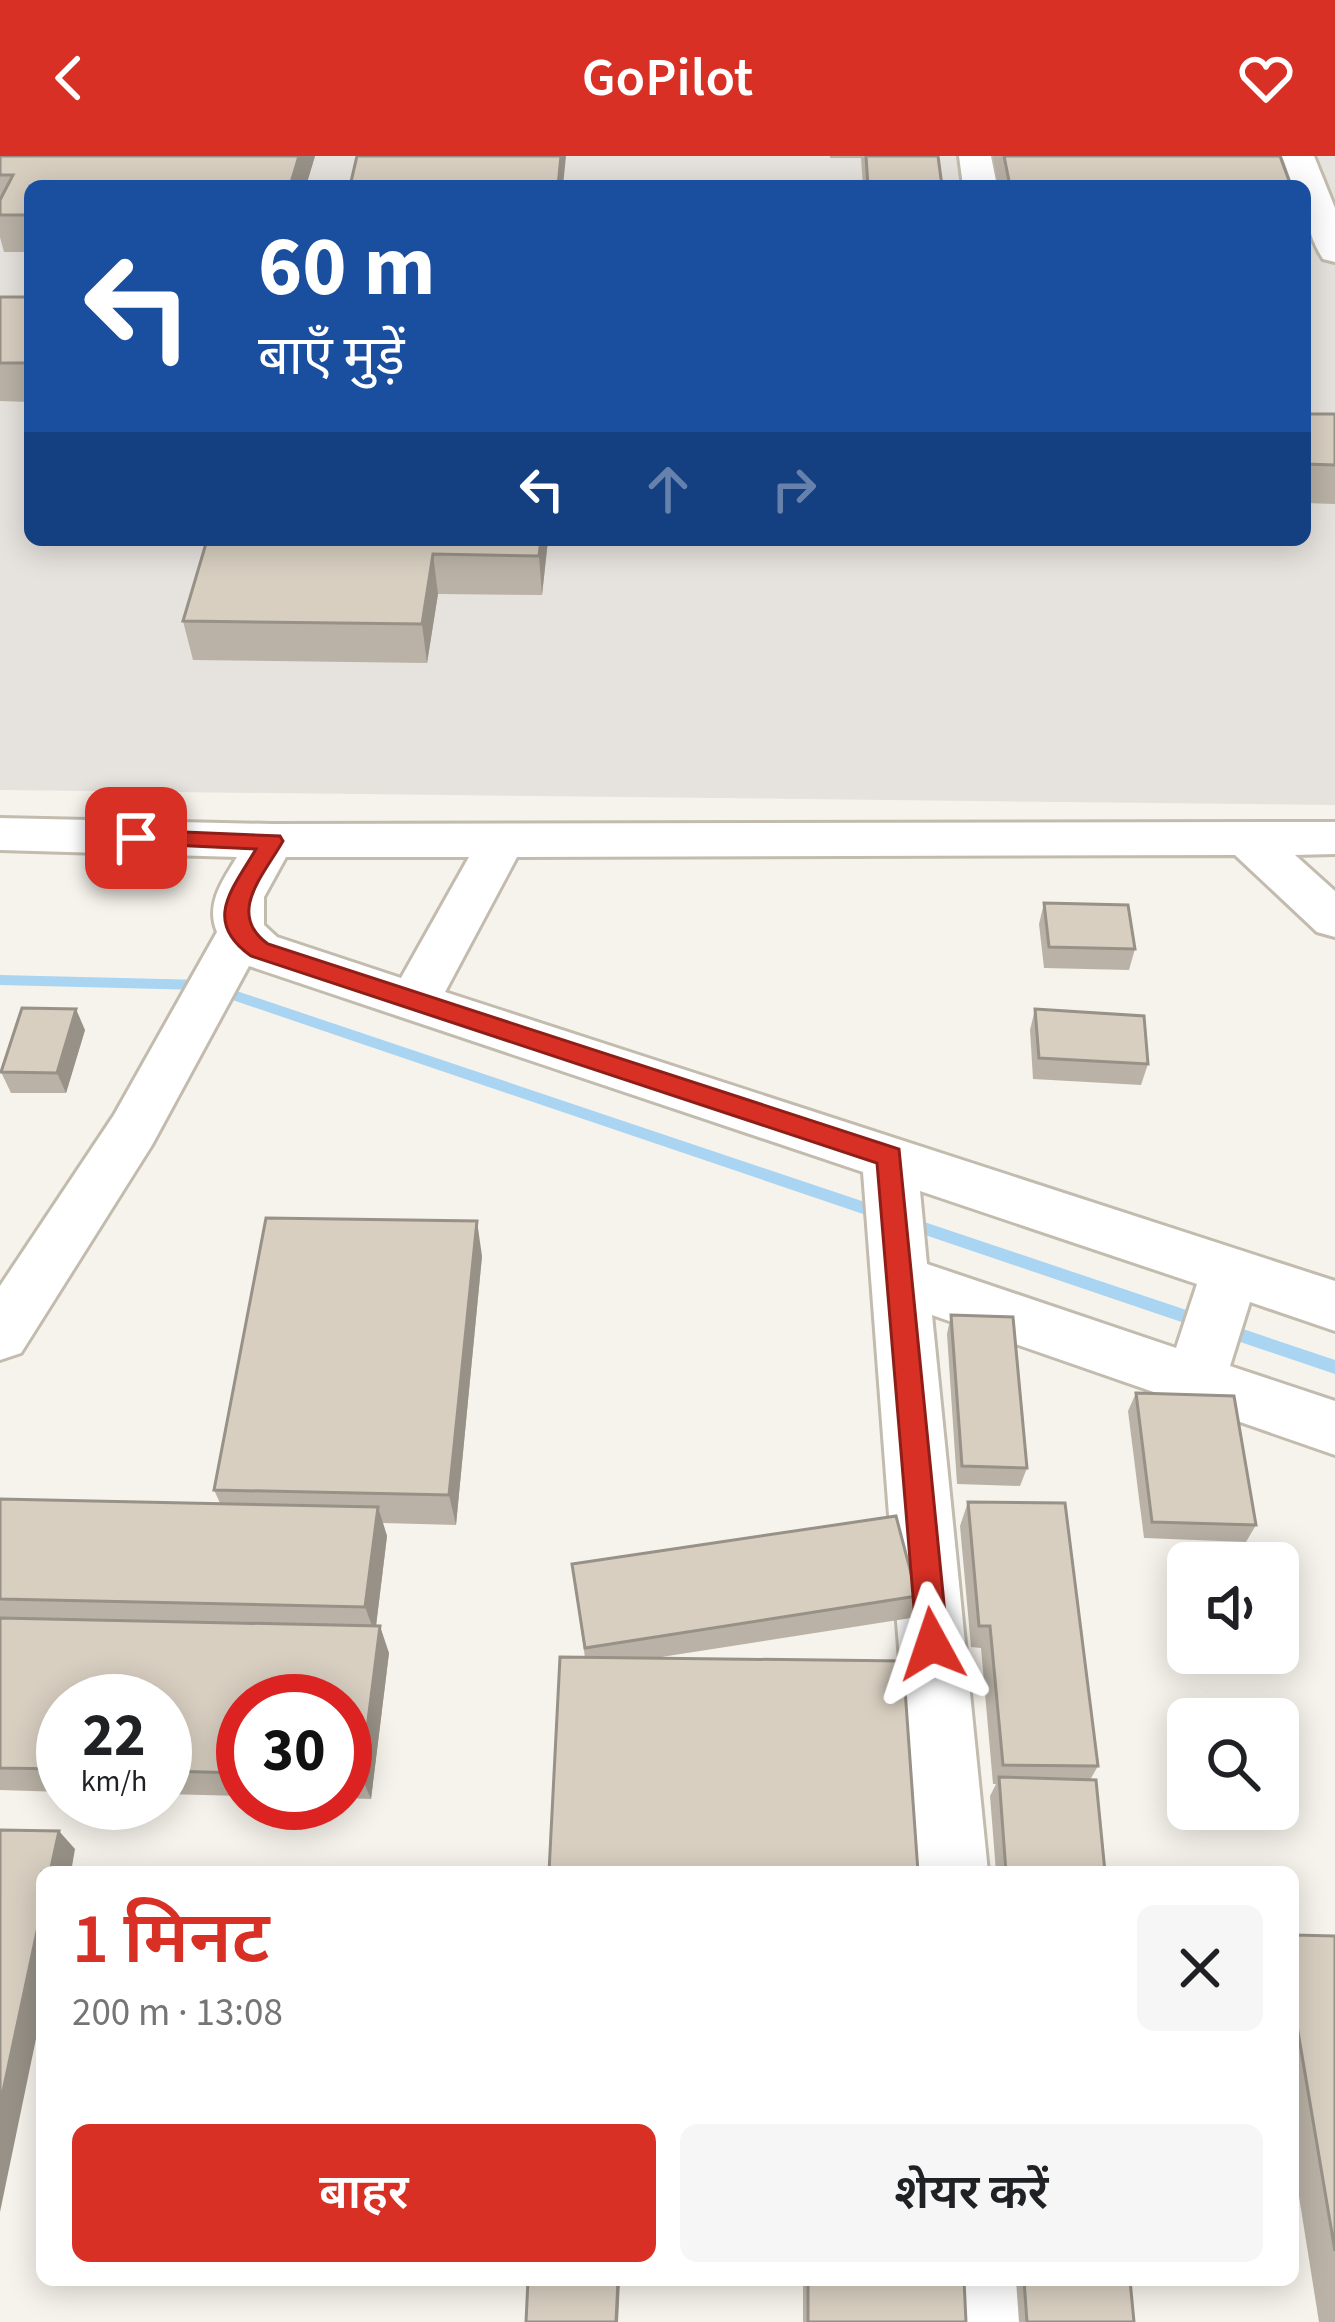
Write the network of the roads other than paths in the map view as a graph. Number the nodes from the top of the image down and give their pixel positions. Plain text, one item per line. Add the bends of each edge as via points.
1 (1311, 190) edge
2 (1335, 252) edge
3 (0, 834) edge
4 (1335, 838) edge
5 (1248, 839) junction
6 (272, 841) junction
7 (502, 841) junction
8 (1335, 919) edge
9 (222, 970) junction
10 (414, 1001) junction
11 (896, 1218) junction
12 (1335, 1306) edge
13 (1213, 1325) junction
14 (0, 1335) edge
15 (1335, 1428) edge
16 (951, 1866) edge
17 (987, 2286) edge
18 (990, 2322) edge

1 - 2 street
3 - 6 street
4 - 5 street
5 - 7 street
5 - 8 street
6 - 7 street
6 - 9 street via 241,895
7 - 10 street
9 - 10 street via 259,950
9 - 14 street via 133,1130
10 - 11 street
11 - 13 street
11 - 13 street
11 - 16 street
12 - 13 street
13 - 15 street
17 - 18 street

